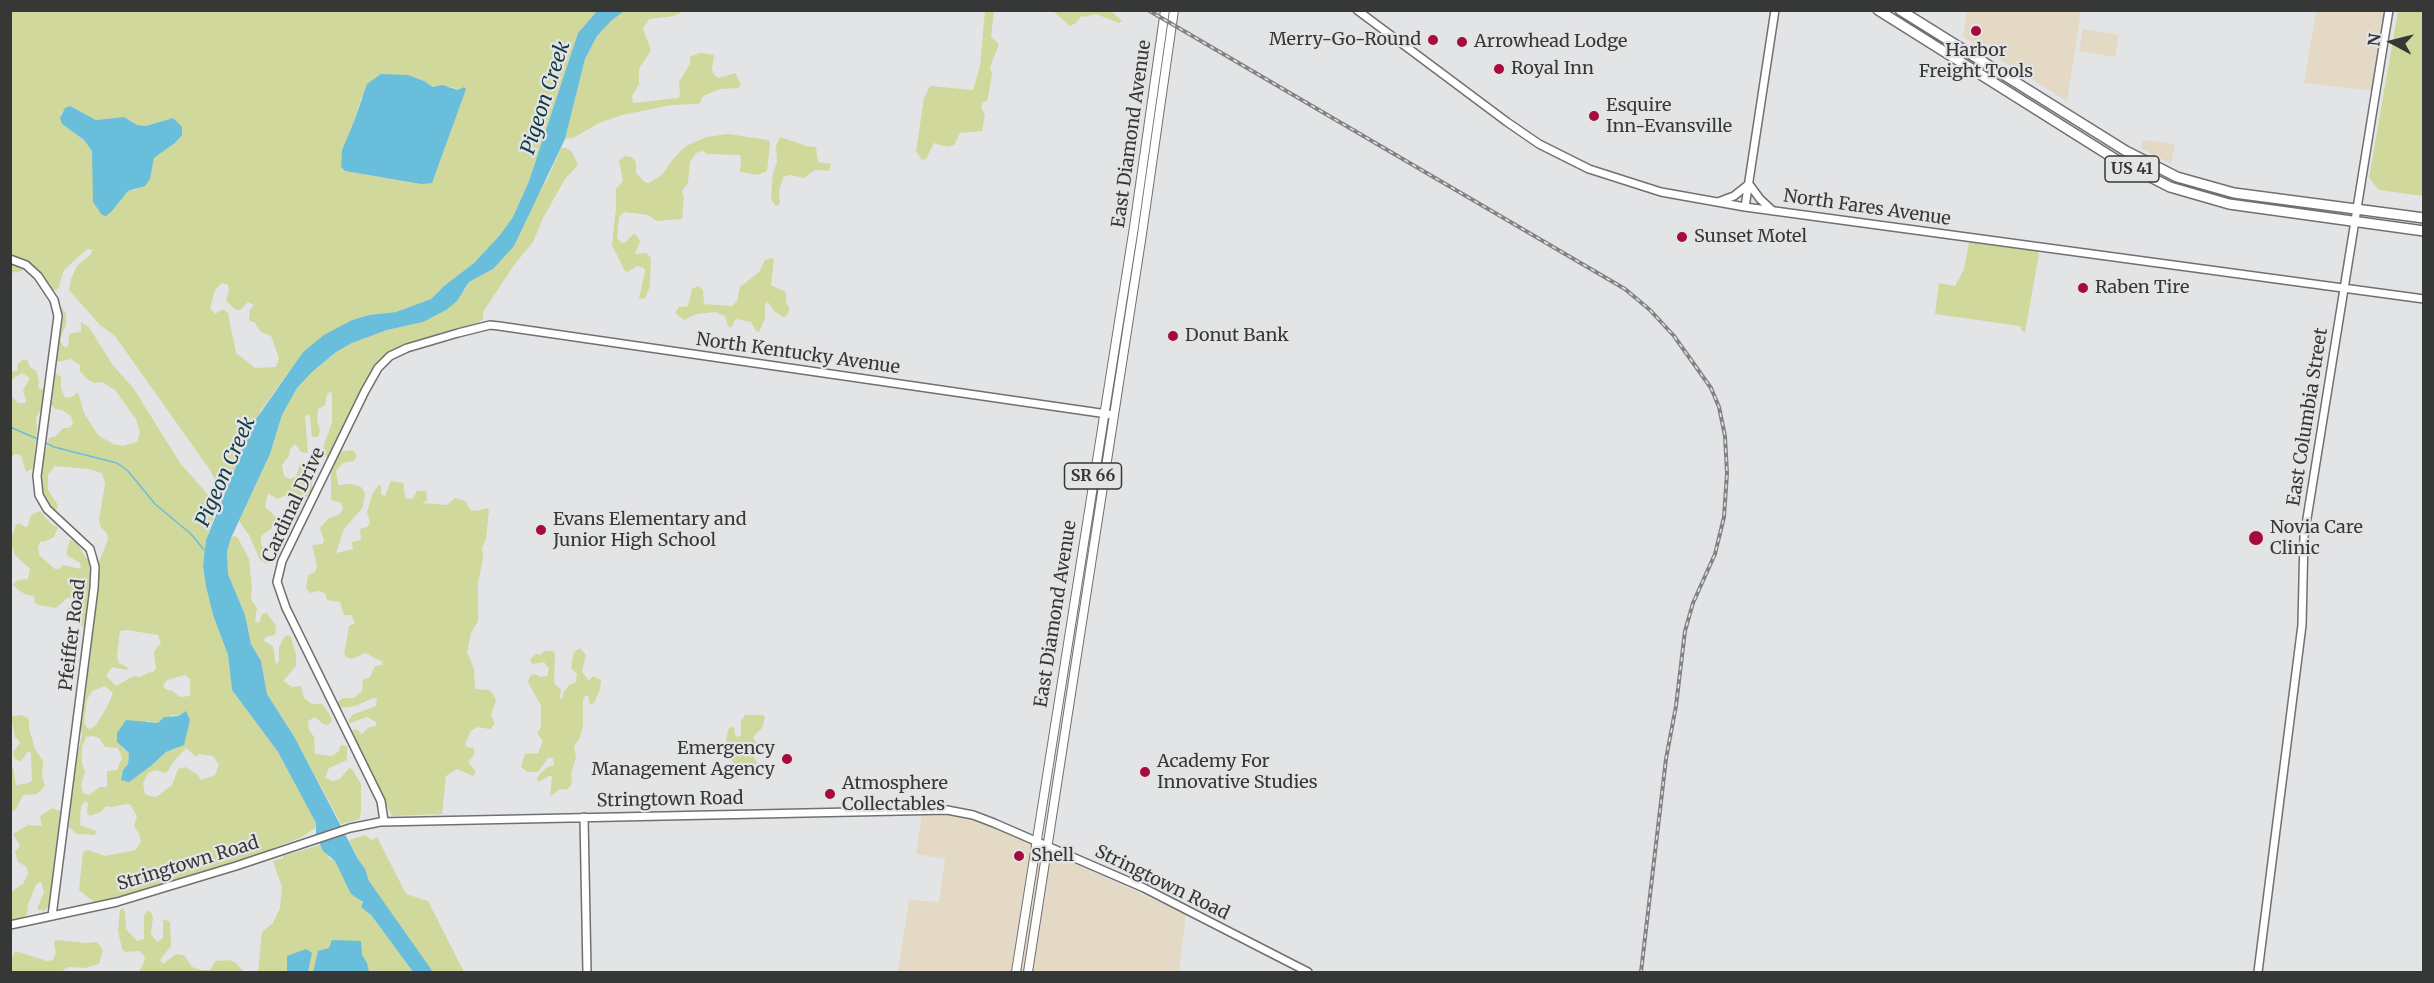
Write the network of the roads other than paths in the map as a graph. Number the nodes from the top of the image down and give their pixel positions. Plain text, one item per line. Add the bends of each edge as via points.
1 (1165, 10) edge
2 (1174, 10) edge
3 (1357, 10) edge
4 (1775, 10) edge
5 (1878, 10) edge
6 (1900, 10) edge
7 (2389, 10) edge
8 (1749, 184) junction
9 (1715, 202) junction
10 (1745, 207) junction
11 (2357, 210) junction
12 (1773, 211) junction
13 (2424, 218) edge
14 (2355, 222) junction
15 (2424, 231) edge
16 (10, 259) edge
17 (2344, 287) junction
18 (2424, 299) edge
19 (478, 328) joint
20 (1103, 414) junction
21 (1113, 415) junction
22 (584, 817) junction
23 (384, 821) junction
24 (1035, 841) junction
25 (1047, 846) junction
26 (52, 916) junction
27 (10, 925) edge
28 (587, 972) edge
29 (1016, 972) edge
30 (1028, 972) edge
31 (1308, 972) edge
32 (2258, 972) edge

1 - 20 main road, East Diamond Avenue / SR 66
2 - 21 main road, East Diamond Avenue / SR 66
3 - 9 street, North Fares Avenue via 1539,144 1625,182
4 - 8 street
5 - 14 highway, US 41 via 2156,181 2222,203
6 - 11 highway, US 41 via 2163,171 2234,193
7 - 11 street, East Columbia Street
8 - 9 street via 1734,196
8 - 10 street
8 - 12 street
9 - 10 street, North Fares Avenue
10 - 12 street, North Fares Avenue
11 - 13 highway, US 41
11 - 14 street, East Columbia Street
12 - 17 street, North Fares Avenue
14 - 15 highway, US 41
14 - 17 street, East Columbia Street
16 - 26 street, Pfeiffer Road via 26,265 38,276 56,307 57,336 37,481 42,502 86,544 96,572
17 - 18 street, North Fares Avenue
17 - 32 street, East Columbia Street via 2304,537 2302,625
19 - 20 street, North Kentucky Avenue via 499,326
19 - 23 street, Cardinal Drive via 400,351 382,363 278,573 281,596 377,792
20 - 21 street, North Kentucky Avenue
20 - 24 main road, East Diamond Avenue / SR 66
21 - 25 main road, East Diamond Avenue / SR 66
22 - 23 street, Stringtown Road
22 - 24 street, Stringtown Road via 947,810 974,815
22 - 28 street
23 - 26 street, Stringtown Road via 149,894
24 - 25 street, Stringtown Road
24 - 29 main road, East Diamond Avenue / SR 66
25 - 30 main road, East Diamond Avenue / SR 66
25 - 31 street, Stringtown Road via 1160,896
26 - 27 street, Stringtown Road

